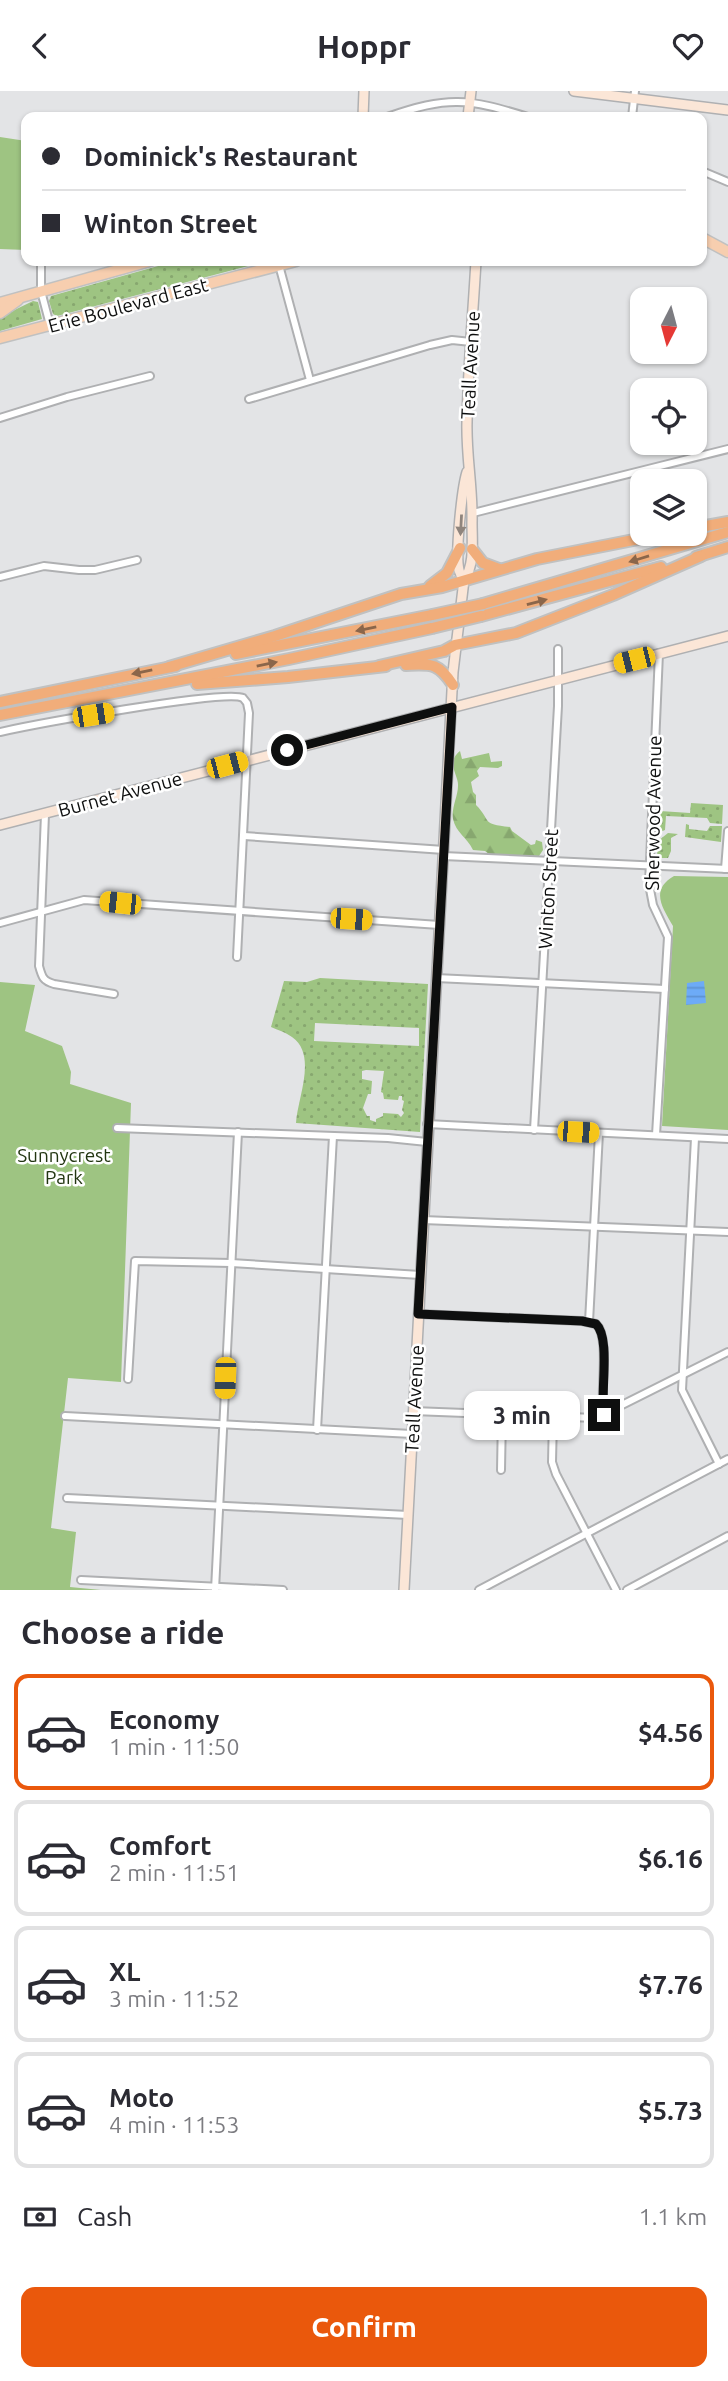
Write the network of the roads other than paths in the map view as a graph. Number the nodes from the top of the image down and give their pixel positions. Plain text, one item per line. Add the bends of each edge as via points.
1 (364, 91) edge
2 (471, 91) edge
3 (574, 91) edge
4 (635, 95) edge
5 (469, 102) junction
6 (728, 110) edge
7 (363, 112) edge
8 (403, 112) edge
9 (468, 112) edge
10 (508, 112) edge
11 (707, 173) edge
12 (728, 182) edge
13 (707, 240) edge
14 (728, 252) edge
15 (41, 266) edge
16 (132, 266) edge
17 (267, 266) edge
18 (279, 266) edge
19 (477, 266) edge
20 (41, 291) junction
21 (21, 297) junction
22 (0, 303) edge
23 (0, 313) edge
24 (50, 325) junction
25 (0, 338) edge
26 (471, 342) junction
27 (150, 376) dead end
28 (310, 380) junction
29 (249, 399) dead end
30 (0, 418) edge
31 (728, 449) edge
32 (468, 469) junction
33 (473, 513) junction
34 (728, 522) edge
35 (707, 526) edge
36 (728, 532) edge
37 (630, 540) edge
38 (728, 547) edge
39 (466, 548) junction
40 (701, 556) junction
41 (137, 560) dead end
42 (499, 569) junction
43 (0, 577) edge
44 (464, 580) junction
45 (427, 588) junction
46 (728, 636) edge
47 (456, 645) junction
48 (558, 649) dead end
49 (659, 653) junction
50 (379, 666) junction
51 (169, 667) junction
52 (559, 679) junction
53 (453, 685) junction
54 (152, 687) junction
55 (0, 702) edge
56 (452, 707) junction
57 (0, 715) edge
58 (0, 732) edge
59 (247, 760) junction
60 (45, 814) junction
61 (0, 825) edge
62 (728, 831) edge
63 (244, 836) junction
64 (444, 853) junction
65 (549, 861) junction
66 (649, 865) junction
67 (727, 869) edge
68 (240, 911) junction
69 (41, 913) junction
70 (0, 923) edge
71 (439, 925) junction
72 (237, 957) dead end
73 (436, 978) junction
74 (542, 984) junction
75 (666, 989) junction
76 (114, 993) dead end
77 (427, 1124) junction
78 (117, 1128) dead end
79 (534, 1130) junction
80 (238, 1132) junction
81 (599, 1133) junction
82 (656, 1135) junction
83 (333, 1136) junction
84 (695, 1138) junction
85 (728, 1139) edge
86 (427, 1142) junction
87 (423, 1220) junction
88 (594, 1227) junction
89 (691, 1231) junction
90 (728, 1233) edge
91 (231, 1263) junction
92 (326, 1269) junction
93 (420, 1275) junction
94 (418, 1314) junction
95 (589, 1322) junction
96 (728, 1352) edge
97 (683, 1376) junction
98 (128, 1379) dead end
99 (413, 1411) junction
100 (502, 1415) junction
101 (604, 1415) junction
102 (65, 1416) dead end
103 (553, 1417) junction
104 (224, 1425) junction
105 (317, 1430) junction
106 (412, 1434) junction
107 (728, 1459) edge
108 (719, 1464) junction
109 (501, 1470) dead end
110 (67, 1498) dead end
111 (221, 1506) junction
112 (408, 1515) junction
113 (587, 1533) junction
114 (728, 1536) edge
115 (81, 1580) dead end
116 (215, 1588) edge
117 (283, 1590) edge
118 (404, 1590) edge
119 (480, 1590) edge
120 (616, 1590) edge
121 (627, 1590) edge

1 - 7 street
2 - 5 street
3 - 4 street
4 - 6 street
5 - 8 street via 433,103
5 - 9 street
5 - 10 street
11 - 12 street
13 - 14 main road
15 - 20 street
16 - 20 main road, Erie Boulevard East
17 - 24 main road, Erie Boulevard East
18 - 28 street
19 - 26 street, Teall Avenue
20 - 21 main road, Erie Boulevard East
20 - 24 street
21 - 22 main road, Erie Boulevard East
21 - 23 main road
24 - 25 main road, Erie Boulevard East
26 - 28 street via 430,345
26 - 32 street, Teall Avenue
27 - 30 street
28 - 29 street
31 - 33 street
32 - 33 street, Teall Avenue
32 -> 39 street, Teall Avenue via 463,486
33 - 39 street, Teall Avenue
34 - 35 highway
36 -> 51 highway, bridge via 483,604
37 - 42 highway
38 - 40 highway
39 - 42 highway
39 - 44 street, Teall Avenue via 470,572
39 - 45 highway via 447,573
40 - 47 highway via 516,633
54 -> 40 highway, bridge via 432,628
41 - 43 street via 95,570 44,566
42 - 44 highway
44 - 45 highway
44 - 47 street, Teall Avenue
45 - 51 highway
46 - 49 street, Burnet Avenue
47 - 50 highway
47 - 53 street, Teall Avenue
48 - 52 street, Winton Street
49 - 52 street, Burnet Avenue
49 - 66 street, Sherwood Avenue
50 - 53 highway via 428,664
50 - 54 highway
51 -> 55 highway
52 - 56 street, Burnet Avenue
52 - 65 street, Winton Street
53 - 56 street, Teall Avenue
54 - 57 highway
56 - 59 street, Burnet Avenue
56 - 64 street, Teall Avenue
58 - 59 street via 240,695 248,706
59 - 60 street, Burnet Avenue
59 - 63 street
60 - 61 street, Burnet Avenue
60 - 69 street
62 - 67 street
63 - 64 street
63 - 68 street
64 - 65 street
64 - 71 street, Teall Avenue
65 - 66 street
65 - 74 street, Winton Street
66 - 67 street
66 - 75 street, Sherwood Avenue via 651,900 668,937
68 - 69 street via 84,901
68 - 71 street
68 - 72 street
69 - 70 street
69 - 76 street via 39,966 43,980
71 - 73 street, Teall Avenue
73 - 74 street
73 - 77 street, Teall Avenue
74 - 75 street
74 - 79 street, Winton Street
75 - 82 street, Sherwood Avenue
77 - 79 street
77 - 86 street, Teall Avenue
78 - 80 street
79 - 81 street
80 - 83 street
80 - 91 street
81 - 82 street
81 - 88 street
82 - 84 street
83 - 86 street
83 - 92 street
84 - 85 street
84 - 89 street
86 - 87 street, Teall Avenue
87 - 88 street
87 - 93 street, Teall Avenue
88 - 89 street
88 - 95 street
89 - 90 street
89 - 97 street
91 - 92 street
91 - 98 street via 135,1261
91 - 104 street
92 - 93 street
92 - 105 street
93 - 94 street, Teall Avenue
94 - 95 street
94 - 99 street, Teall Avenue
95 - 101 street via 601,1328 604,1336
96 - 97 street
97 - 101 street
97 - 108 street via 684,1396
99 - 100 street
99 - 106 street, Teall Avenue
100 - 103 street
100 - 109 street
101 - 103 street
102 - 104 street
103 - 113 street via 552,1462
104 - 105 street
104 - 111 street
105 - 106 street
106 - 112 street, Teall Avenue
107 - 108 street
108 - 113 street
110 - 111 street
111 - 112 street
111 - 116 street
112 - 118 street, Teall Avenue
113 - 119 street
113 - 120 street
114 - 121 street
115 - 116 street
116 - 117 street

